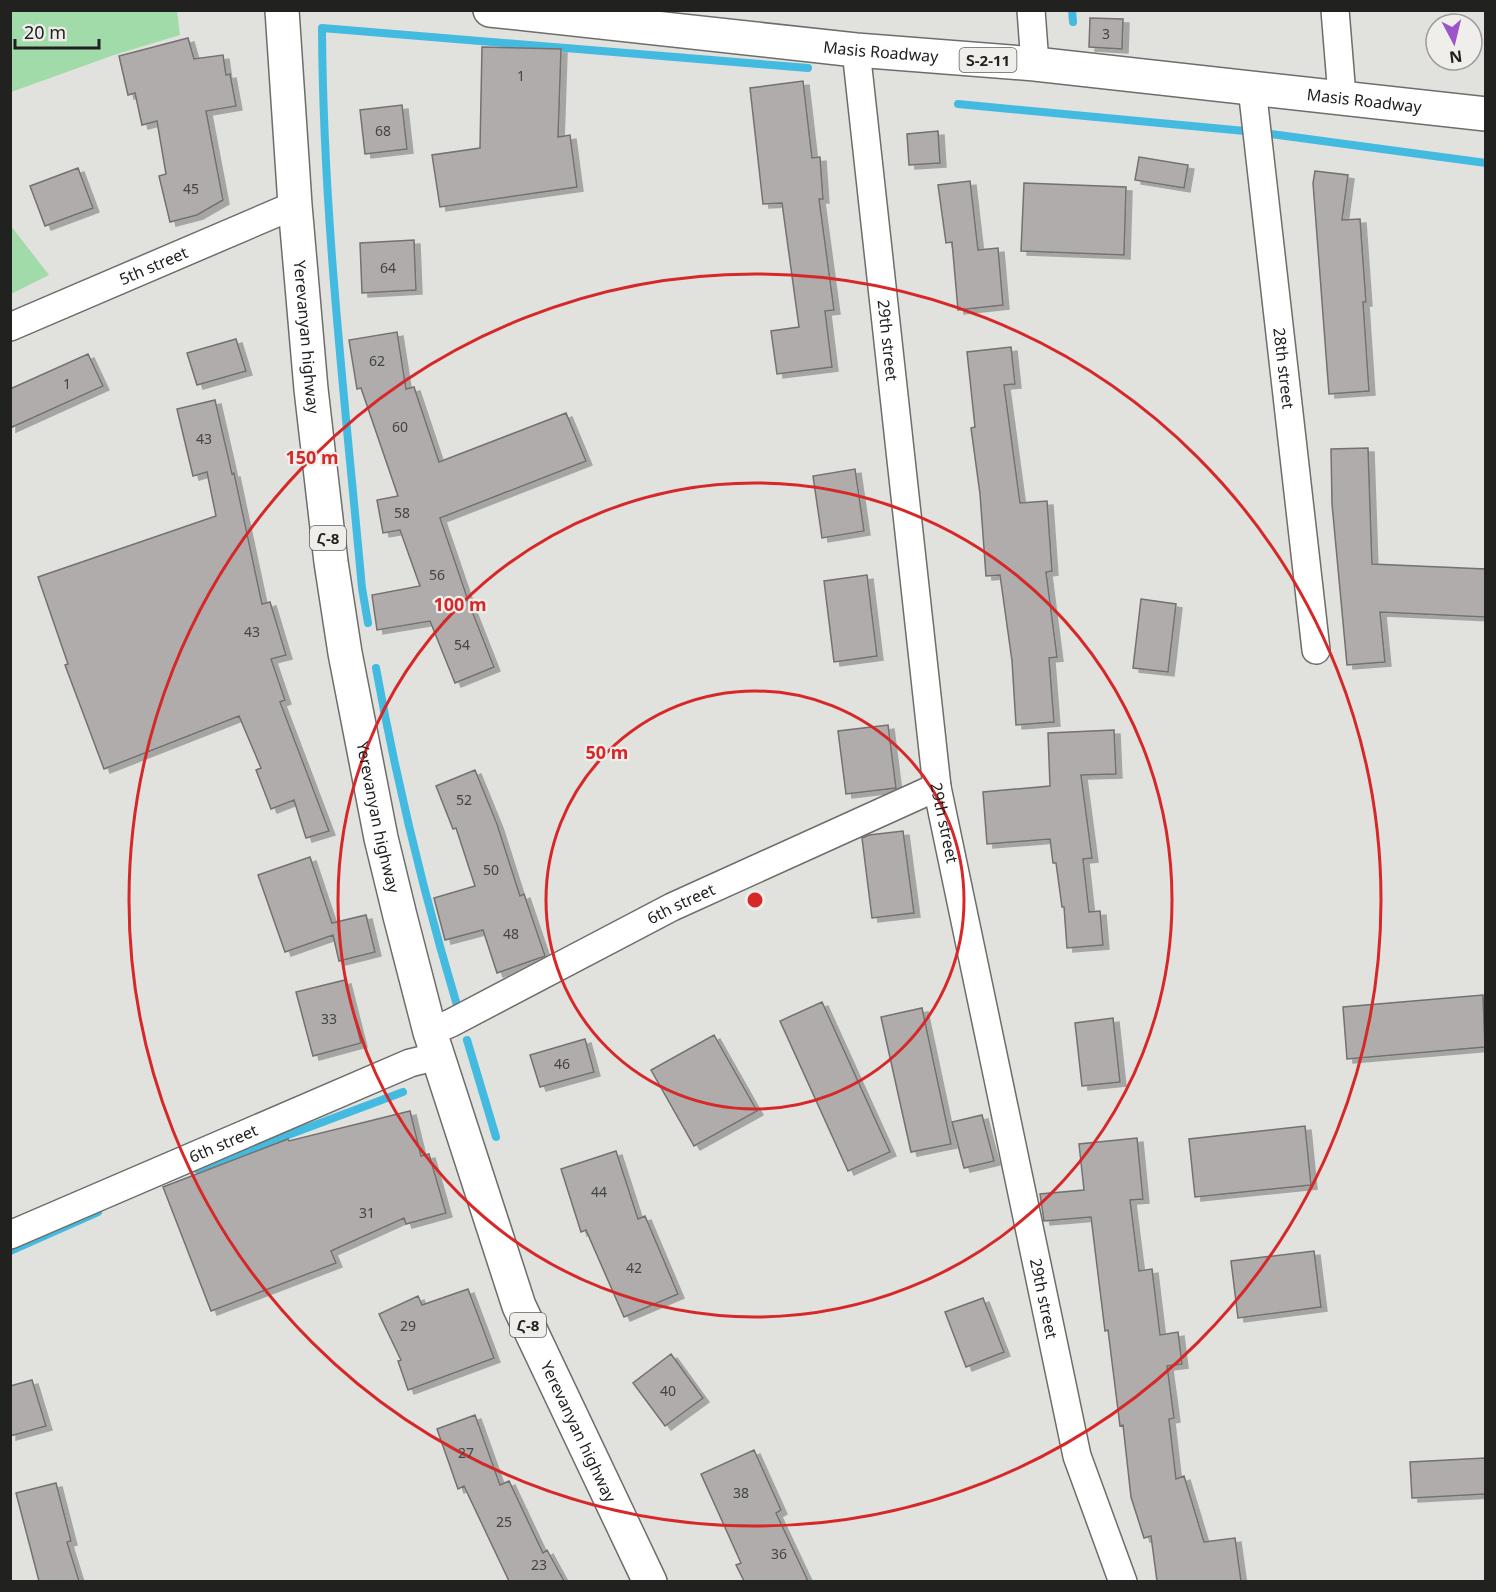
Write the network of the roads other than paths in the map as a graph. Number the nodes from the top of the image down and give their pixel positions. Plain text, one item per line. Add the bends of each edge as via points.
1 (282, 10) edge
2 (490, 10) edge
3 (1031, 10) edge
4 (1335, 10) edge
5 (856, 50) junction
6 (1035, 64) junction
7 (1252, 88) junction
8 (1342, 96) junction
9 (1485, 114) edge
10 (295, 205) junction
11 (10, 327) edge
12 (1316, 650) dead end
13 (937, 787) junction
14 (434, 1044) junction
15 (10, 1235) edge
16 (650, 1581) edge
17 (1124, 1581) edge

1 - 10 main road, Yerevanyan highway / Հ-8
2 - 5 main road, Masis Roadway / Տ-2-11
3 - 6 street
4 - 8 street
5 - 6 main road, Masis Roadway / Տ-2-11
5 - 13 street, 29th street
6 - 7 main road, Masis Roadway / Տ-2-11
7 - 8 main road, Masis Roadway / Տ-2-11
7 - 12 street, 28th street
8 - 9 main road, Masis Roadway / Տ-2-11
10 - 11 street, 5th street
10 - 14 main road, Yerevanyan highway / Հ-8 via 311,389 345,654 381,838
13 - 14 street, 6th street via 672,907
13 - 17 street, 29th street via 1077,1456
14 - 15 street, 6th street via 410,1063
14 - 16 main road, Yerevanyan highway / Հ-8 via 519,1306

